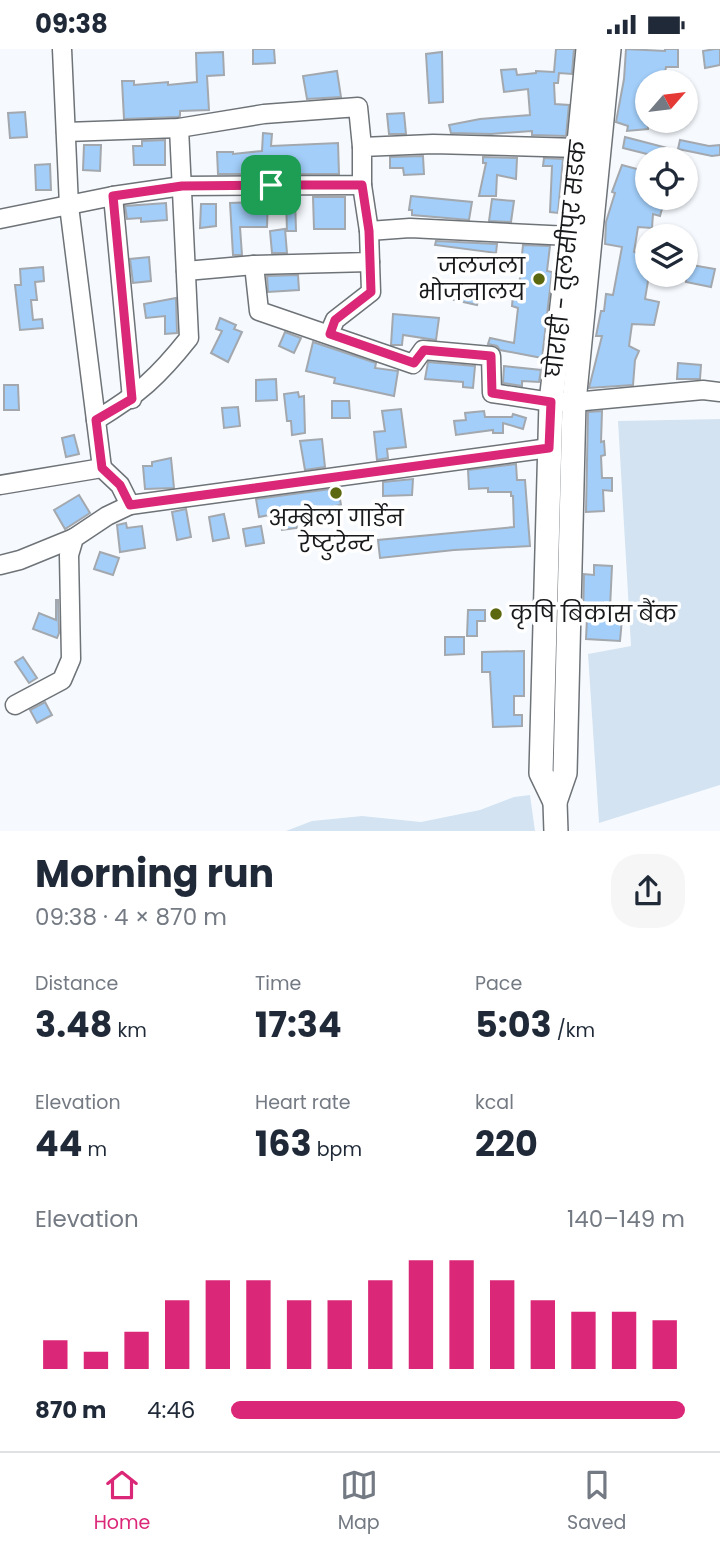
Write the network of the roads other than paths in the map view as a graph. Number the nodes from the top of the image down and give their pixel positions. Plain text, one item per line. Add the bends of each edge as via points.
1 (62, 49) edge
2 (587, 49) edge
3 (609, 49) edge
4 (179, 128) junction
5 (66, 132) junction
6 (362, 147) junction
7 (579, 148) junction
8 (362, 185) junction
9 (182, 186) junction
10 (113, 196) junction
11 (69, 206) junction
12 (0, 219) edge
13 (369, 231) junction
14 (570, 236) junction
15 (370, 262) junction
16 (254, 265) junction
17 (186, 271) junction
18 (330, 334) junction
19 (720, 392) edge
20 (132, 399) junction
21 (551, 402) junction
22 (574, 402) junction
23 (96, 420) junction
24 (549, 448) junction
25 (102, 468) junction
26 (0, 485) edge
27 (130, 505) junction
28 (74, 538) junction
29 (0, 565) edge
30 (15, 705) dead end
31 (555, 802) junction
32 (556, 831) edge

1 - 5 street
2 - 7 main road, घोराही - तुलसीपुर सडक
3 - 22 main road, घोराही - तुलसीपुर सडक
4 - 5 street
4 - 6 street via 264,114 358,107
4 - 9 street
5 - 11 street
6 - 7 street
6 - 8 street
7 - 14 main road, घोराही - तुलसीपुर सडक
8 - 9 street
8 - 13 street
9 - 10 street
9 - 17 street
10 - 11 street
10 - 20 street
11 - 12 street
11 - 23 street
13 - 14 street via 410,228
13 - 15 street
14 - 21 main road, घोराही - तुलसीपुर सडक
15 - 16 street
15 - 18 street via 371,292 335,320
16 - 17 street
16 - 18 street via 259,311
17 - 20 street via 189,338 163,372
18 - 21 street via 414,363 424,350 491,356 492,393
19 - 22 street
20 - 23 street
21 - 22 street
21 - 24 main road, घोराही - तुलसीपुर सडक
22 - 31 main road, घोराही - तुलसीपुर सडक via 565,773
23 - 25 street
24 - 27 street
24 - 31 main road, घोराही - तुलसीपुर सडक via 541,773
25 - 26 street
25 - 27 street via 120,485
27 - 28 street
28 - 29 street
28 - 30 street via 69,555 71,659 62,680
31 - 32 main road, घोराही - तुलसीपुर सडक

